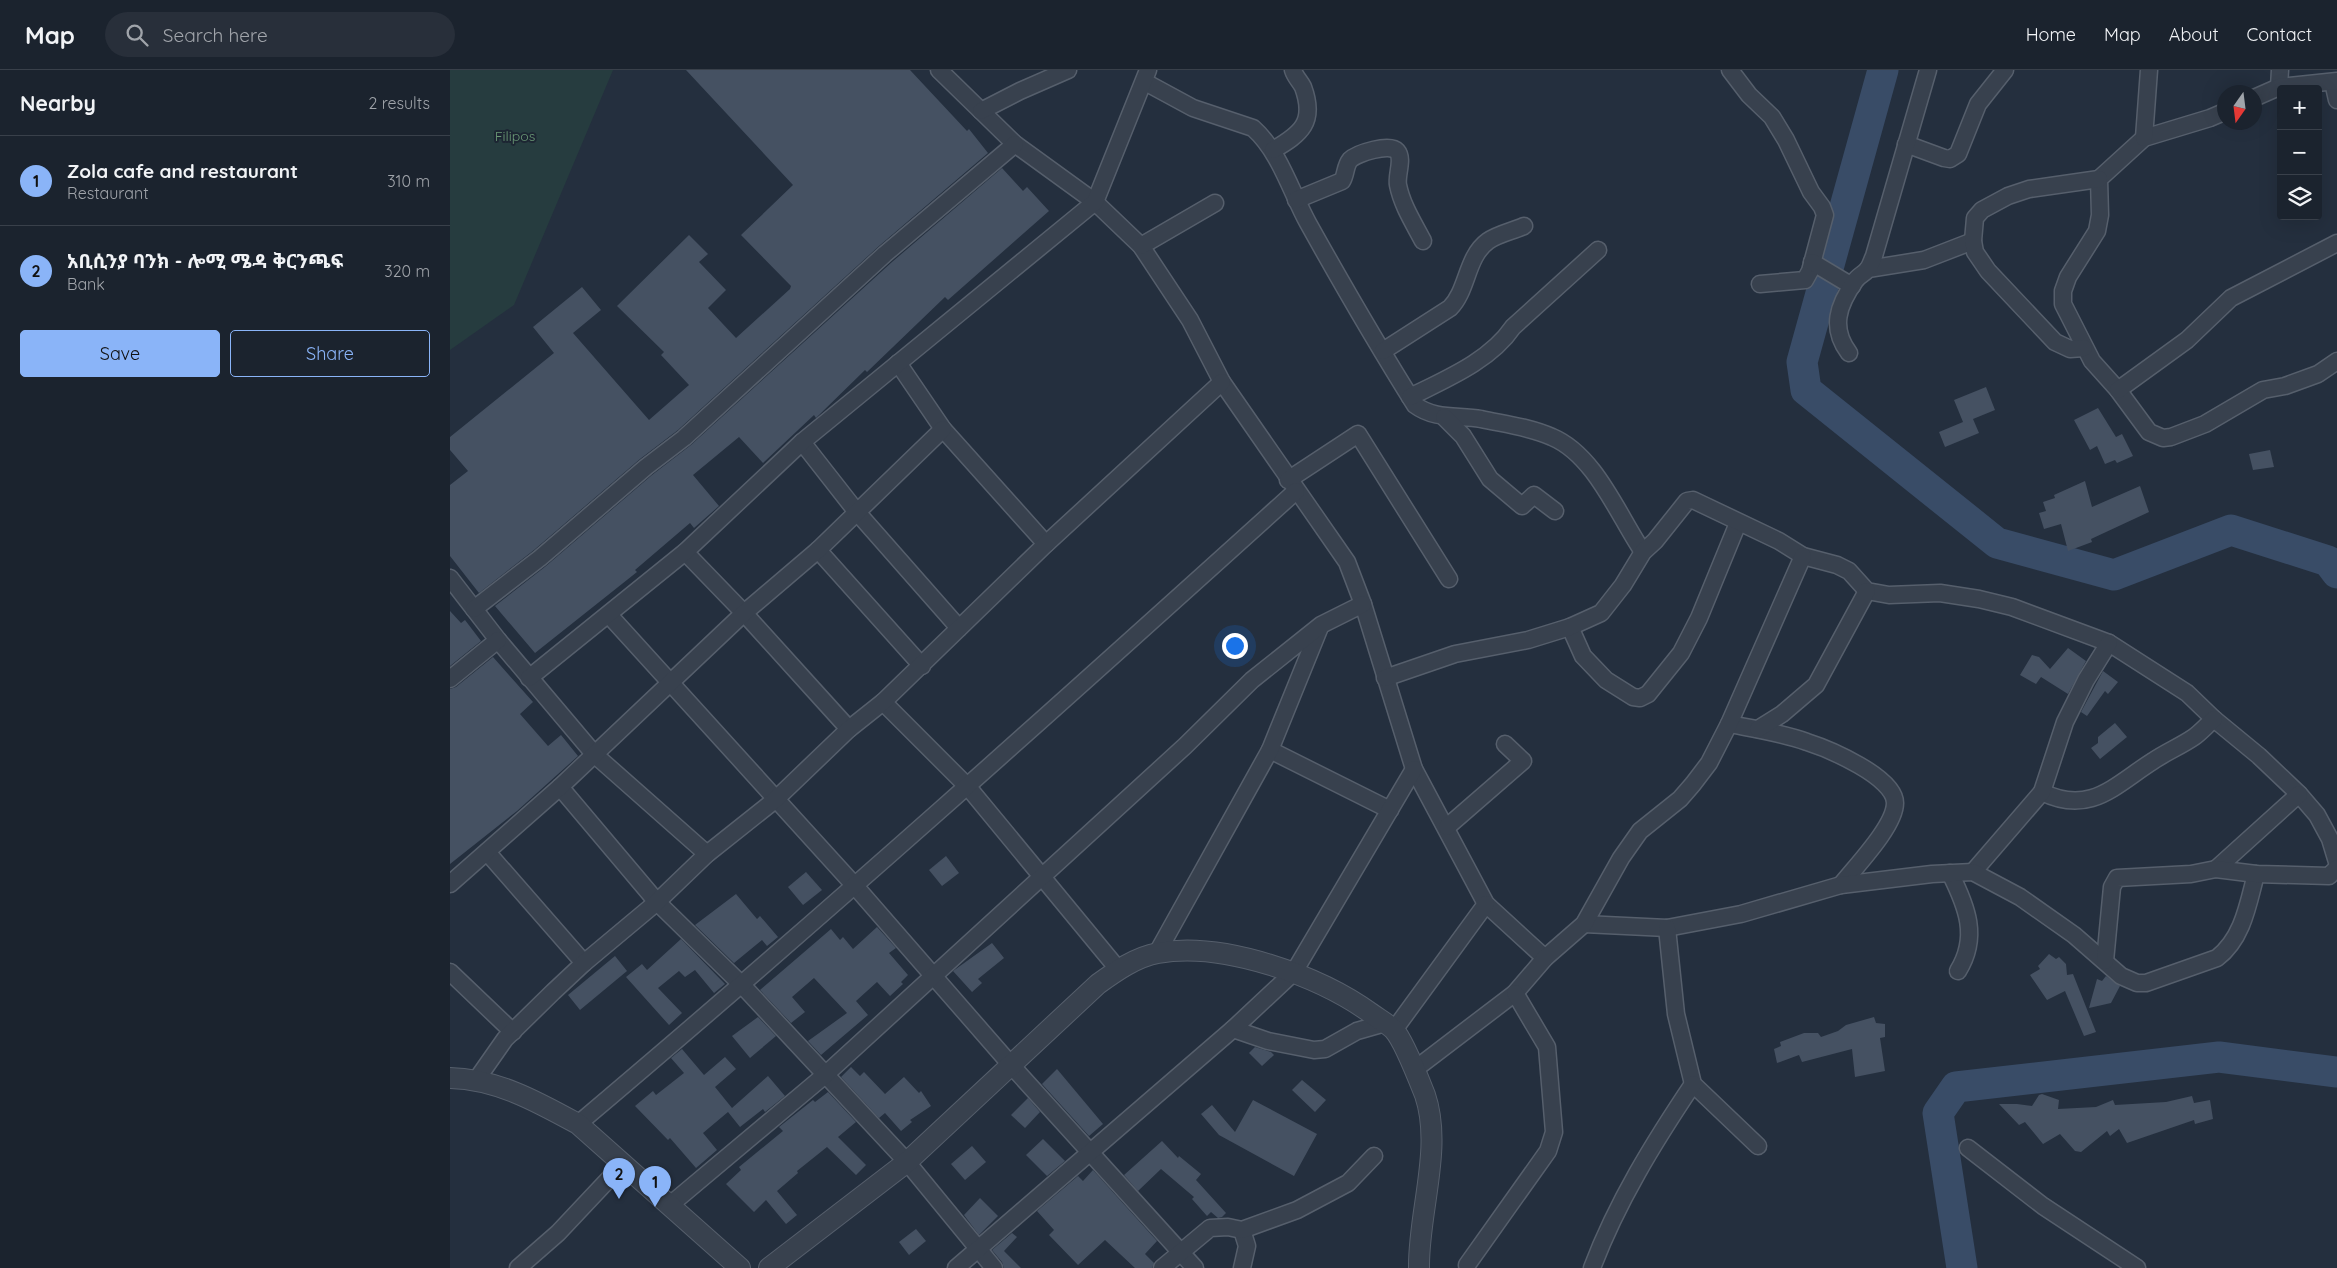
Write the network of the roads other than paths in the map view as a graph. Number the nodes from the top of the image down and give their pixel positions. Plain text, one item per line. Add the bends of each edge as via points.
1 (939, 70) edge
2 (1068, 70) edge
3 (1293, 70) edge
4 (1730, 70) edge
5 (1928, 70) edge
6 (2005, 70) edge
7 (2148, 70) edge
8 (2280, 70) edge
9 (1146, 76) edge
10 (2335, 82) edge
11 (2279, 85) edge
12 (2293, 85) edge
13 (2277, 87) edge
14 (2262, 94) edge
15 (2337, 100) edge
16 (982, 112) junction
17 (2217, 115) edge
18 (2144, 138) junction
19 (1015, 144) junction
20 (1906, 144) junction
21 (1273, 150) junction
22 (2099, 179) junction
23 (1296, 200) junction
24 (1095, 202) junction
25 (1215, 203) dead end
26 (1524, 226) dead end
27 (1423, 240) dead end
28 (1973, 241) junction
29 (2337, 243) edge
30 (1141, 246) junction
31 (1598, 250) dead end
32 (1813, 263) junction
33 (1868, 269) junction
34 (1760, 284) dead end
35 (1851, 286) junction
36 (2084, 348) junction
37 (1383, 351) junction
38 (1849, 353) dead end
39 (2337, 361) edge
40 (898, 363) junction
41 (1222, 382) junction
42 (2118, 390) junction
43 (1410, 397) junction
44 (1444, 417) junction
45 (943, 429) junction
46 (802, 442) junction
47 (1292, 485) junction
48 (1555, 510) dead end
49 (856, 511) junction
50 (1738, 523) junction
51 (1046, 544) junction
52 (818, 550) junction
53 (685, 552) junction
54 (1643, 552) junction
55 (1803, 556) junction
56 (450, 578) edge
57 (1449, 579) dead end
58 (1867, 591) junction
59 (1363, 604) junction
60 (474, 609) junction
61 (744, 613) junction
62 (608, 615) junction
63 (1321, 625) junction
64 (1570, 627) junction
65 (959, 628) junction
66 (498, 640) junction
67 (2108, 643) junction
68 (922, 666) junction
69 (529, 678) junction
70 (1385, 678) junction
71 (450, 679) edge
72 (669, 683) junction
73 (884, 702) junction
74 (2214, 719) junction
75 (1729, 724) junction
76 (849, 729) junction
77 (1758, 729) junction
78 (1504, 744) dead end
79 (1270, 750) junction
80 (595, 754) junction
81 (1414, 769) junction
82 (560, 787) junction
83 (968, 787) junction
84 (2042, 792) junction
85 (2299, 794) junction
86 (775, 800) junction
87 (1390, 810) junction
88 (1446, 827) junction
89 (487, 852) junction
90 (707, 854) junction
91 (2337, 862) edge
92 (2337, 868) edge
93 (2216, 869) junction
94 (1973, 872) junction
95 (1950, 873) junction
96 (2256, 874) junction
97 (1042, 878) junction
98 (450, 884) edge
99 (1841, 885) junction
100 (855, 886) junction
101 (657, 902) junction
102 (1486, 904) junction
103 (1584, 924) junction
104 (1667, 928) junction
105 (1157, 953) junction
106 (1545, 958) junction
107 (2105, 961) junction
108 (584, 963) junction
109 (1118, 969) junction
110 (1958, 971) dead end
111 (450, 972) edge
112 (1294, 972) junction
113 (932, 976) junction
114 (742, 985) junction
115 (1516, 993) junction
116 (1390, 1027) junction
117 (1232, 1029) junction
118 (513, 1032) junction
119 (1011, 1065) junction
120 (1414, 1070) junction
121 (825, 1074) junction
122 (450, 1078) edge
123 (477, 1079) junction
124 (1693, 1084) junction
125 (578, 1124) junction
126 (1758, 1146) dead end
127 (1968, 1148) dead end
128 (1091, 1152) junction
129 (1374, 1156) dead end
130 (907, 1162) junction
131 (622, 1165) junction
132 (670, 1205) junction
133 (1242, 1230) junction
134 (977, 1249) junction
135 (1180, 1252) junction
136 (1467, 1265) dead end
137 (518, 1268) edge
138 (740, 1268) edge
139 (769, 1268) edge
140 (956, 1268) edge
141 (994, 1268) edge
142 (1162, 1268) edge
143 (1194, 1268) edge
144 (1242, 1268) edge
145 (1419, 1268) edge
146 (1592, 1268) edge
147 (2138, 1268) edge

1 - 16 street
2 - 16 street via 1020,90
3 - 21 street via 1302,85 1308,118 1294,138
4 - 32 street via 1772,117 1822,207 1825,215
5 - 20 street
6 - 20 street via 1978,104 1958,154 1950,159 1944,158
7 - 18 street
8 - 11 street
9 - 21 street via 1193,108 1253,128
9 - 24 street
10 - 12 street
10 - 15 street
13 - 14 street
16 - 19 street
17 - 18 street
18 - 22 street
19 - 24 street
19 - 60 street via 885,254 684,438
20 - 33 street
21 - 23 street
22 - 28 street via 2029,189 2008,196 1974,218
22 - 36 street via 2097,231 2068,277 2063,292 2063,304
23 - 27 street via 1342,181 1350,160 1361,153 1389,147 1397,151 1399,157 1398,182 1403,205
23 - 37 street
24 - 30 street
24 - 40 street
25 - 30 street
26 - 37 street via 1488,241 1470,267 1459,299
28 - 33 street via 1924,260
28 - 36 street via 1975,252 1988,271 2056,342 2070,349
29 - 42 street via 2231,298 2187,340
30 - 41 street via 1190,320
31 - 43 street via 1513,327 1503,342
32 - 34 street via 1805,280
32 - 35 street
33 - 35 street
35 - 38 street via 1837,327 1840,341
36 - 42 street
37 - 43 street
39 - 42 street via 2318,374 2263,390 2205,424 2171,437 2162,438 2149,432
40 - 45 street
40 - 46 street
41 - 47 street
41 - 51 street
43 - 44 street via 1421,409
44 - 48 street via 1463,436 1490,479 1509,497 1522,506 1534,495
44 - 54 street via 1497,422 1542,433 1565,444 1609,494
45 - 49 street
45 - 51 street
46 - 49 street
46 - 53 street
47 - 57 street via 1358,434
47 - 59 street via 1347,562
47 - 83 street
49 - 52 street
49 - 65 street
50 - 54 street via 1697,502 1687,501
50 - 55 street via 1779,541
50 - 64 street via 1686,644 1648,694 1632,697 1606,680 1583,656
51 - 65 street
52 - 61 street
52 - 68 street
53 - 61 street
53 - 62 street
54 - 64 street via 1611,603 1601,613
55 - 58 street via 1822,559 1849,571
55 - 75 street
56 - 60 street
58 - 67 street via 1889,595 1940,593 1979,599 2012,607
58 - 77 street via 1816,685 1782,714
59 - 63 street
59 - 70 street
60 - 66 street
61 - 72 street
61 - 76 street
62 - 69 street
62 - 72 street
63 - 79 street
63 - 97 street via 1252,680
64 - 70 street via 1528,640 1455,654
65 - 68 street
66 - 69 street
66 - 71 street
67 - 74 street via 2187,693
67 - 84 street via 2065,722
68 - 73 street
69 - 80 street
70 - 81 street
72 - 80 street
72 - 86 street
73 - 76 street
73 - 83 street
74 - 84 street via 2193,738 2108,793 2074,800 2054,798
74 - 85 street
75 - 77 street
75 - 103 street via 1709,763 1693,784 1680,799 1640,831
76 - 86 street
77 - 99 street via 1827,750 1869,771 1891,789 1895,802 1892,816
78 - 88 street via 1523,761
79 - 87 street
79 - 105 street
80 - 82 street
80 - 90 street
81 - 87 street
81 - 88 street
82 - 89 street
82 - 101 street
83 - 97 street
83 - 100 street
84 - 94 street
85 - 91 street via 2326,829
85 - 93 street
86 - 90 street
86 - 100 street
87 - 112 street
88 - 102 street
89 - 98 street
89 - 108 street
90 - 101 street
92 - 96 street via 2329,876
93 - 96 street
93 - 107 street via 2115,880
94 - 95 street
94 - 107 street via 2020,897
95 - 99 street
95 - 110 street via 1965,907 1969,931 1969,948
96 - 107 street via 2242,924 2232,943 2217,958 2137,983 2121,976
97 - 109 street
97 - 113 street
99 - 104 street via 1741,914
100 - 113 street
100 - 114 street
101 - 108 street
101 - 114 street
102 - 106 street
102 - 116 street
103 - 104 street
103 - 106 street
104 - 124 street via 1676,1014
105 - 109 street
105 - 112 street via 1202,951
106 - 115 street
108 - 118 street
109 - 119 street
111 - 118 street
112 - 116 street via 1344,995
112 - 117 street
113 - 119 street
113 - 121 street
114 - 121 street
114 - 125 street
115 - 120 street
115 - 136 street via 1547,1046 1554,1132 1548,1151
116 - 117 street via 1357,1031 1336,1044 1314,1050 1268,1041
116 - 120 street
117 - 128 street
118 - 123 street
119 - 128 street
119 - 130 street
120 - 145 street via 1425,1096 1431,1130
121 - 130 street
121 - 132 street
122 - 123 street
123 - 125 street via 529,1098
124 - 126 street
124 - 146 street via 1625,1193
125 - 131 street
127 - 147 street via 2043,1206
128 - 134 street
128 - 135 street
129 - 133 street via 1348,1183 1296,1210
130 - 134 street
130 - 139 street
131 - 132 street
131 - 137 street via 558,1233
132 - 138 street
133 - 135 street via 1210,1228
133 - 144 street via 1246,1246
134 - 140 street
134 - 141 street
135 - 142 street
135 - 143 street

